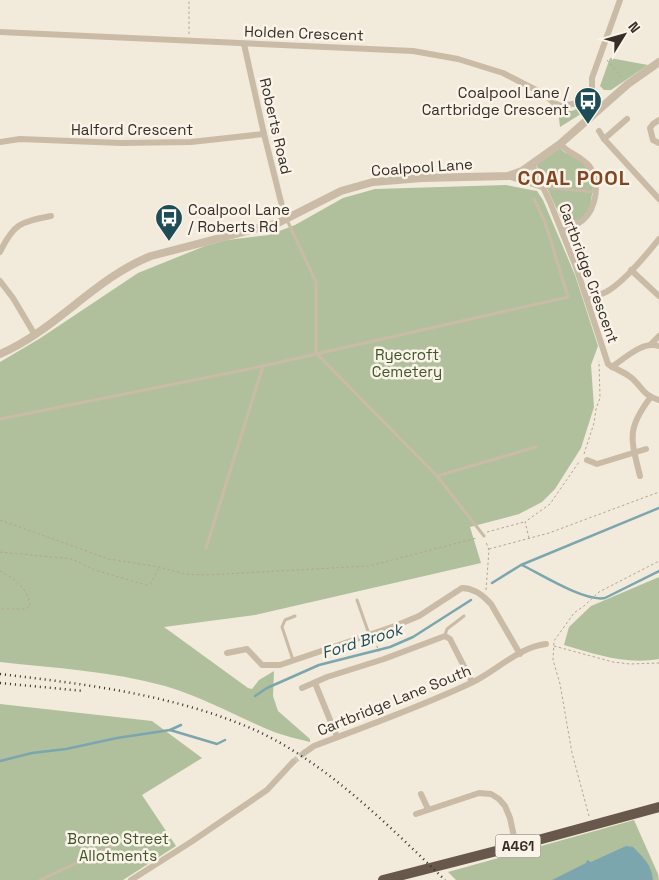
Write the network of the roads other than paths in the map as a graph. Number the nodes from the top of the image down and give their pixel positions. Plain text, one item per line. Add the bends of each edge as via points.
1 (620, 0) edge
2 (0, 32) edge
3 (244, 44) junction
4 (659, 62) edge
5 (592, 92) junction
6 (601, 107) junction
7 (627, 119) dead end
8 (659, 120) edge
9 (599, 131) dead end
10 (264, 134) junction
11 (604, 139) junction
12 (0, 142) edge
13 (560, 144) junction
14 (659, 144) edge
15 (532, 164) junction
16 (508, 176) junction
17 (542, 187) junction
18 (596, 192) junction
19 (534, 199) dead end
20 (659, 199) edge
21 (51, 216) dead end
22 (285, 217) junction
23 (562, 231) junction
24 (659, 239) edge
25 (0, 252) edge
26 (631, 270) junction
27 (0, 281) edge
28 (659, 296) edge
29 (588, 300) junction
30 (35, 335) junction
31 (659, 336) edge
32 (651, 344) junction
33 (659, 346) edge
34 (316, 353) junction
35 (0, 354) edge
36 (263, 366) junction
37 (612, 367) junction
38 (650, 398) junction
39 (659, 400) edge
40 (0, 419) edge
41 (536, 447) dead end
42 (646, 449) dead end
43 (634, 454) junction
44 (587, 460) dead end
45 (437, 476) junction
46 (640, 476) dead end
47 (484, 536) road end
48 (206, 548) dead end
49 (357, 600) dead end
50 (295, 616) dead end
51 (464, 616) dead end
52 (445, 636) junction
53 (372, 637) junction
54 (549, 645) road end
55 (227, 653) dead end
56 (520, 654) junction
57 (293, 660) junction
58 (472, 682) junction
59 (315, 683) junction
60 (302, 688) dead end
61 (337, 737) junction
62 (304, 753) tunnel mouth
63 (293, 762) tunnel mouth
64 (421, 794) dead end
65 (659, 807) edge
66 (428, 809) junction
67 (416, 814) dead end
68 (113, 846) dead end
69 (516, 846) junction
70 (40, 880) edge
71 (131, 880) edge
72 (383, 880) edge

1 - 5 street via 592,78
2 - 3 street, Holden Crescent
3 - 5 street, Holden Crescent via 375,48 458,59 503,73 561,106 578,103
3 - 10 street, Roberts Road
4 - 6 street, Coalpool Lane
5 - 6 street
6 - 13 street, Coalpool Lane
7 - 11 street
8 - 14 street via 650,128 653,140
9 - 11 street
10 - 12 street, Halford Crescent via 191,142 20,139
10 - 22 street, Roberts Road
11 - 20 street
13 - 15 street, Coalpool Lane
13 - 18 street via 579,156 591,169 596,180
15 - 16 street, Coalpool Lane
15 - 17 street, Cartbridge Crescent
16 - 17 street
16 - 22 street, Coalpool Lane via 373,182 341,191
17 - 18 lane
17 - 23 street, Cartbridge Crescent
18 - 23 street via 592,209 583,220
19 - 34 lane via 545,222 568,297
21 - 25 street via 29,220 12,230
22 - 30 street, Coalpool Lane via 257,229 134,263
22 - 34 lane via 316,282
23 - 29 street, Cartbridge Crescent
24 - 26 street
26 - 28 street
26 - 29 street via 606,292
27 - 30 street
29 - 37 street, Cartbridge Crescent via 608,364
30 - 35 street, Coalpool Lane
31 - 32 street, Cartbridge Crescent
32 - 33 street
32 - 37 street, Cartbridge Crescent
34 - 36 lane
34 - 45 lane
36 - 40 lane
36 - 48 lane
37 - 38 street via 630,376
38 - 39 street
38 - 43 street via 632,428
41 - 45 lane
42 - 43 street
43 - 44 street via 597,464
43 - 46 street
45 - 47 lane
49 - 53 lane
50 - 57 lane via 285,620 282,627
51 - 52 lane via 447,629
52 - 58 street
52 - 59 street
53 - 56 street via 419,616 462,588 470,588 485,597
53 - 57 street
54 - 56 street, Cartbridge Lane South via 537,645
55 - 57 street via 247,649 262,665
56 - 58 street, Cartbridge Lane South
58 - 61 street, Cartbridge Lane South
59 - 60 street
59 - 61 street
61 - 62 street, Cartbridge Lane South
63 - 71 street via 267,790
64 - 66 street
65 - 69 highway, A461
66 - 67 street
66 - 69 street via 479,793 491,794 505,806
68 - 70 lane
69 - 72 highway, A461

